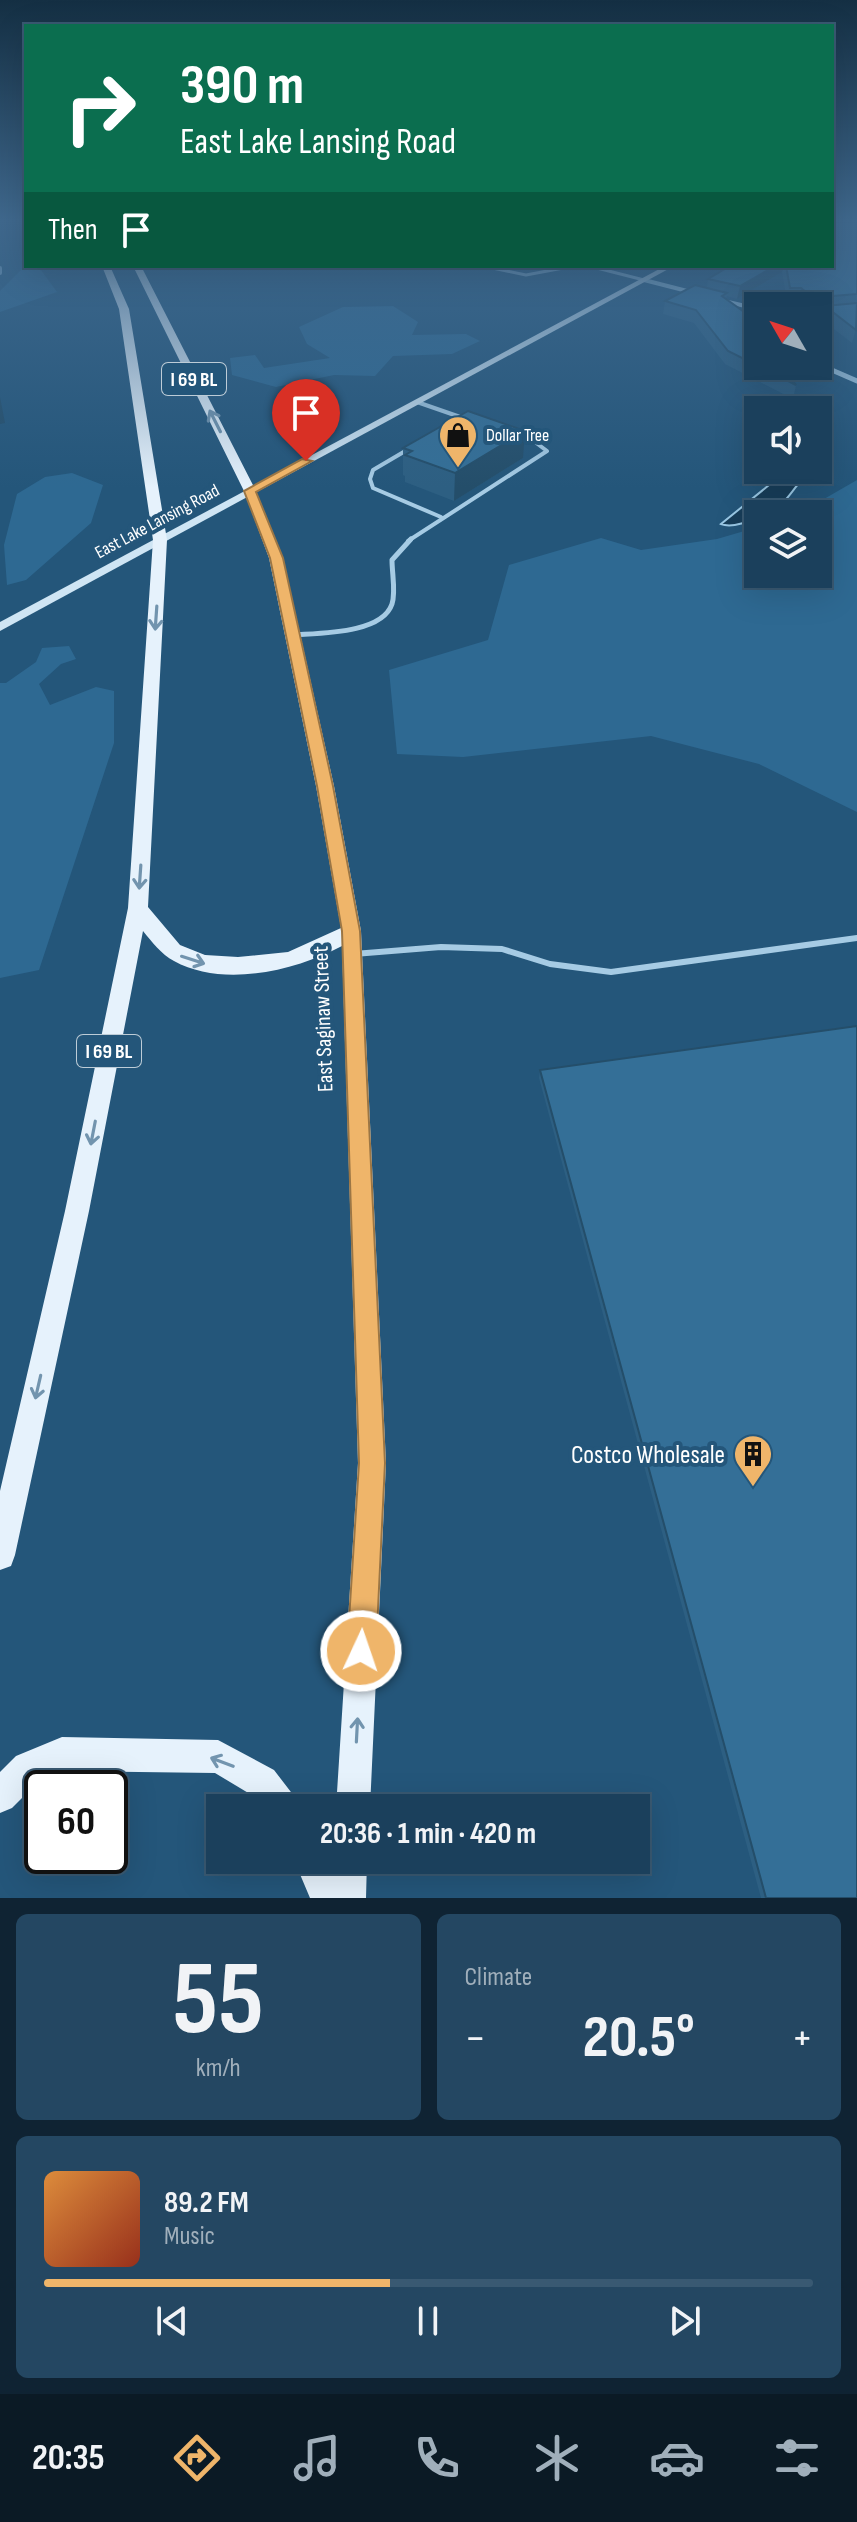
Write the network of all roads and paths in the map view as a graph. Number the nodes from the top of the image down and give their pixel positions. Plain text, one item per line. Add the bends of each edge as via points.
1 (159, 310) edge
2 (136, 311) edge
3 (587, 311) edge
4 (832, 370) edge
5 (857, 381) edge
6 (417, 402) junction
7 (465, 419) junction
8 (479, 423) edge
9 (452, 426) edge
10 (467, 430) edge
11 (507, 433) edge
12 (412, 448) edge
13 (528, 454) edge
14 (538, 458) junction
15 (250, 491) junction
16 (441, 517) junction
17 (160, 540) junction
18 (0, 627) edge
19 (293, 635) junction
20 (138, 908) junction
21 (857, 938) edge
22 (351, 943) junction
23 (0, 1555) edge
24 (271, 1794) edge
25 (354, 1794) edge
26 (0, 1796) edge
27 (317, 1874) edge
28 (349, 1874) edge
29 (328, 1898) edge
30 (348, 1898) edge

15 -> 1 main road, East Saginaw Street / I 69 BL
2 - 17 main road, I 69 BL
3 - 6 street, East Lake Lansing Road
4 - 5 street
6 - 7 lane
6 - 15 street, East Lake Lansing Road
7 - 8 lane
7 - 9 lane
7 - 10 lane
11 - 14 lane via 544,448 547,451
12 - 16 lane via 373,470 373,488
13 - 14 lane
14 - 16 lane
15 - 17 street, East Lake Lansing Road
15 - 19 main road, East Saginaw Street / I 69 BL via 276,558
16 - 19 lane via 392,560 392,604 381,619 352,629
17 - 18 street, East Lake Lansing Road
17 -> 20 main road, I 69 BL
19 - 22 main road, East Saginaw Street / I 69 BL
20 -> 22 main road via 163,942 203,964 275,963
20 -> 23 main road, I 69 BL
21 - 22 lane via 611,972 550,964 502,949
25 -> 22 main road, East Saginaw Street / I 69 BL via 372,1463
24 -> 26 main road via 262,1782 218,1757 62,1754 28,1768
27 - 29 main road
28 - 30 main road

